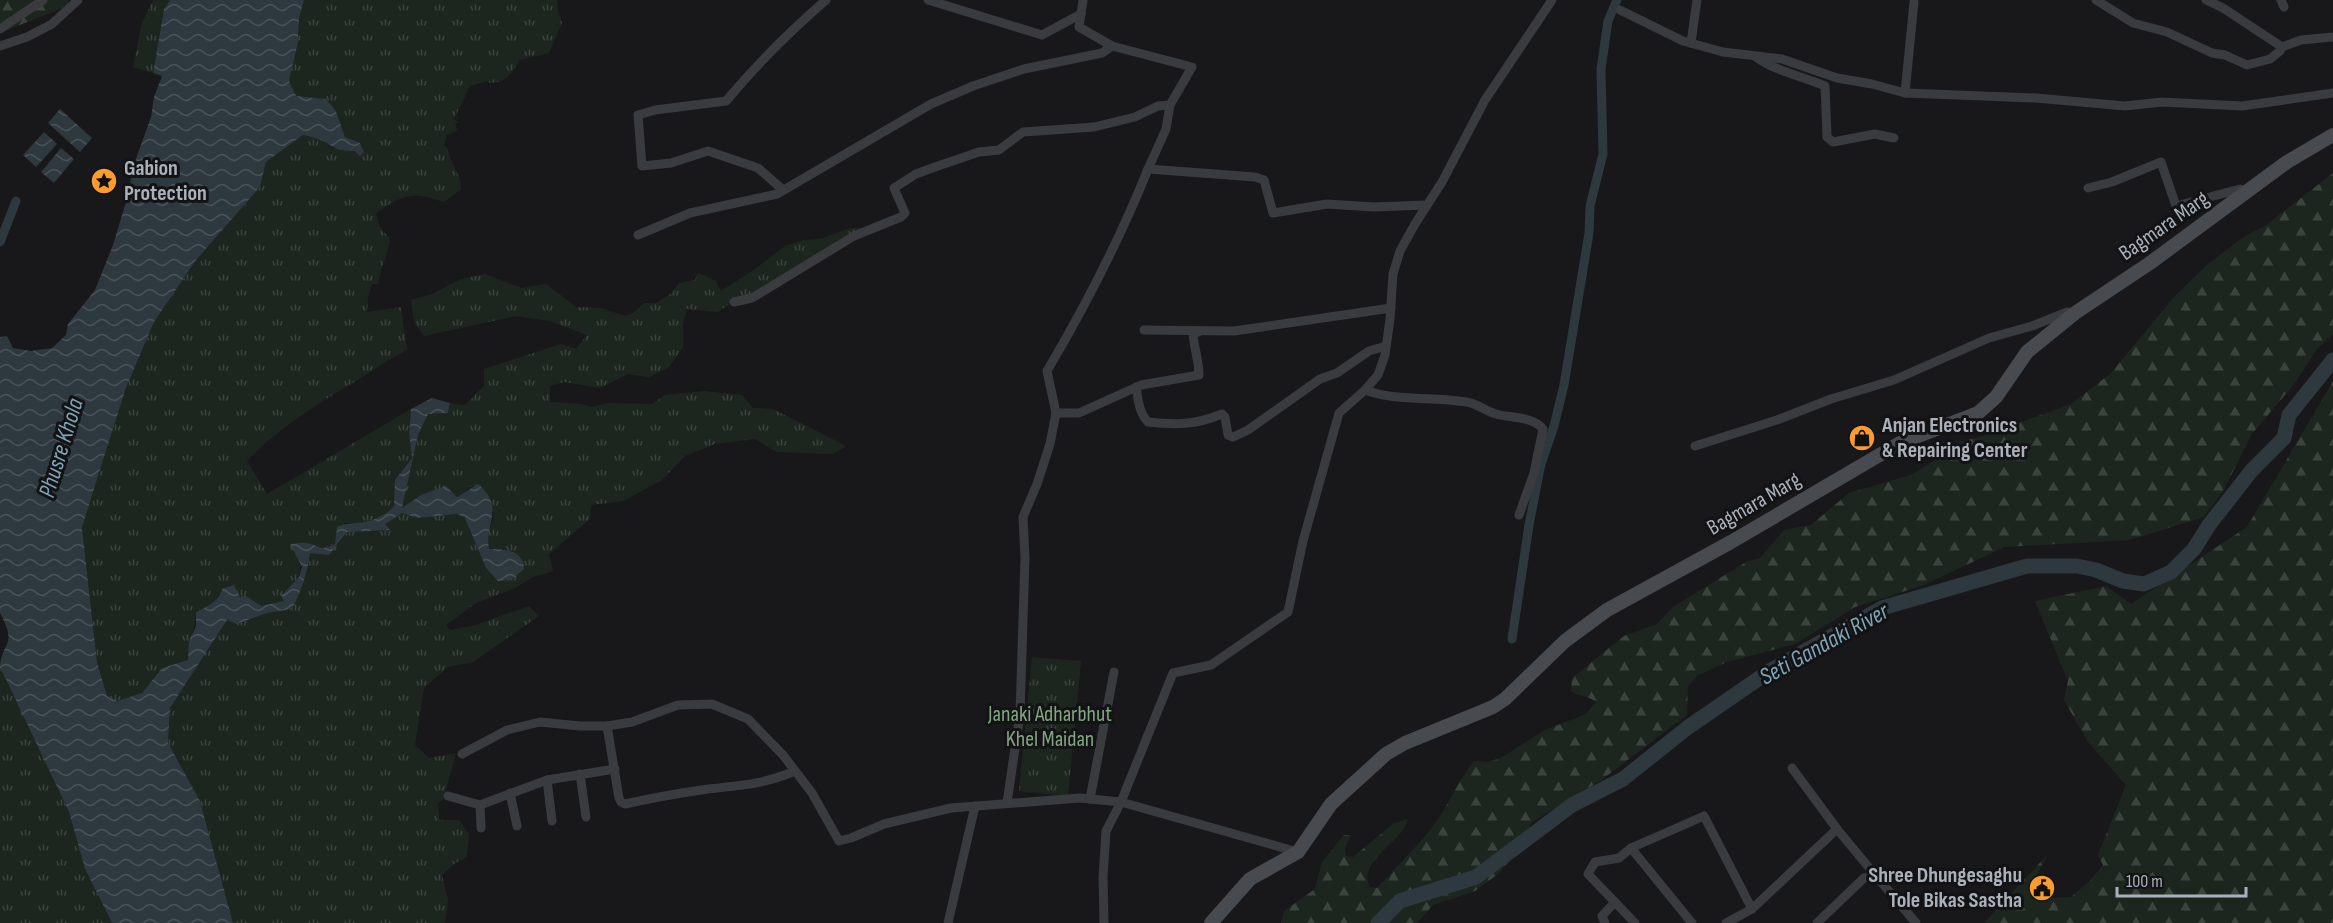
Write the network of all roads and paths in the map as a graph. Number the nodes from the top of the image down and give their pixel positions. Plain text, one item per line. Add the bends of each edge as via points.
1 (43, 0) edge
2 (78, 0) edge
3 (826, 0) edge
4 (928, 0) edge
5 (1083, 0) edge
6 (1552, 0) edge
7 (1697, 0) edge
8 (2096, 0) edge
9 (2206, 0) edge
10 (1914, 2) dead end
11 (1620, 10) dead end
12 (1081, 14) junction
13 (0, 28) edge
14 (2333, 37) edge
15 (1691, 43) junction
16 (0, 46) edge
17 (1112, 46) junction
18 (2282, 47) junction
19 (1754, 56) junction
20 (1905, 93) junction
21 (2333, 93) edge
22 (1170, 105) junction
23 (2333, 135) edge
24 (1894, 138) dead end
25 (1148, 169) junction
26 (2088, 188) dead end
27 (783, 190) junction
28 (2247, 192) junction
29 (1427, 205) junction
30 (638, 235) dead end
31 (734, 302) dead end
32 (1391, 308) junction
33 (2075, 313) junction
34 (1144, 330) dead end
35 (1200, 331) junction
36 (1386, 346) junction
37 (1136, 387) junction
38 (1365, 390) junction
39 (1056, 413) junction
40 (1695, 446) dead end
41 (1519, 515) dead end
42 (1114, 672) dead end
43 (607, 726) junction
44 (462, 754) dead end
45 (1792, 768) dead end
46 (615, 769) junction
47 (795, 771) junction
48 (580, 774) junction
49 (547, 780) junction
50 (510, 794) junction
51 (448, 796) dead end
52 (1090, 799) junction
53 (1121, 802) junction
54 (1007, 803) junction
55 (480, 805) junction
56 (975, 806) junction
57 (586, 817) dead end
58 (552, 821) dead end
59 (517, 826) dead end
60 (482, 828) dead end
61 (1837, 829) junction
62 (1631, 848) junction
63 (1298, 852) junction
64 (1876, 876) junction
65 (1615, 902) junction
66 (1752, 909) junction
67 (948, 923) edge
68 (1104, 923) edge
69 (1211, 923) edge
70 (1605, 923) edge
71 (1635, 923) edge
72 (1692, 923) edge
73 (1726, 923) edge
74 (1817, 923) edge
75 (1916, 923) edge

1 - 13 street
2 - 16 street via 52,24 27,38
3 - 27 street via 796,25 726,101 638,115 642,166 671,163 708,152 758,168
4 - 12 street via 1042,35
5 - 12 street
6 - 29 street via 1485,100
7 - 15 street
8 - 18 street via 2133,23 2167,32 2247,65 2270,59
9 - 18 street
10 - 20 street
11 - 15 street
12 - 17 street via 1079,27
14 - 18 street via 2301,40
15 - 19 street
17 - 22 street via 1191,68
17 - 27 street via 1102,53 1024,69 931,104
19 - 20 street via 1782,59 1837,78
19 - 24 street via 1825,86 1827,138 1833,142 1875,134
20 - 21 street via 2125,106 2162,102 2242,106
22 - 25 street via 1166,129
22 - 31 street via 1094,127 1023,132 999,150 979,152 916,174 894,188 905,213 901,217 854,236 752,298
23 - 28 main road, Bagmara Marg
25 - 29 street via 1264,180 1274,213 1327,204
25 - 39 street via 1111,254 1047,371
26 - 28 street via 2161,162 2176,206 2240,189
27 - 30 street via 690,213
28 - 33 main road, Bagmara Marg
29 - 32 street via 1400,251 1393,274
32 - 35 street via 1269,327
32 - 36 street
33 - 40 street via 2067,312 1989,338 1894,380
33 - 63 main road, Bagmara Marg via 2027,352 1996,397 1978,413 1900,442 1608,610 1565,641 1505,699 1386,754 1331,804
34 - 35 street
35 - 37 street via 1193,334 1199,375
36 - 37 street via 1369,351 1337,373 1320,379 1248,430 1233,436 1228,435 1222,414 1200,423 1148,422 1143,418
36 - 38 street via 1378,375
37 - 39 street via 1079,412
38 - 41 street via 1382,396 1474,403 1495,414 1539,424 1543,429 1534,473
38 - 53 street via 1339,413 1302,541 1288,612 1210,665 1173,673
39 - 54 street via 1050,444 1023,517 1020,714
42 - 52 street
43 - 44 street via 540,722 507,730
43 - 46 street
43 - 47 street via 632,722 678,705 712,704 748,719
45 - 61 street
46 - 47 street via 619,798 625,804 751,786
46 - 48 street
47 - 56 street via 839,841 917,815
48 - 49 street
48 - 57 street
49 - 50 street
49 - 58 street
50 - 55 street
50 - 59 street
51 - 55 street
52 - 53 street
52 - 54 street
53 - 63 street
53 - 68 street via 1106,831
54 - 56 street
55 - 60 street
56 - 67 street
61 - 64 street
61 - 66 street
62 - 65 street via 1618,858 1595,861 1588,874
62 - 66 street via 1704,816
62 - 72 street
63 - 69 main road, Bagmara Marg via 1250,879
64 - 74 street via 1864,878
64 - 75 street
65 - 70 street via 1602,916
65 - 71 street
66 - 73 street

